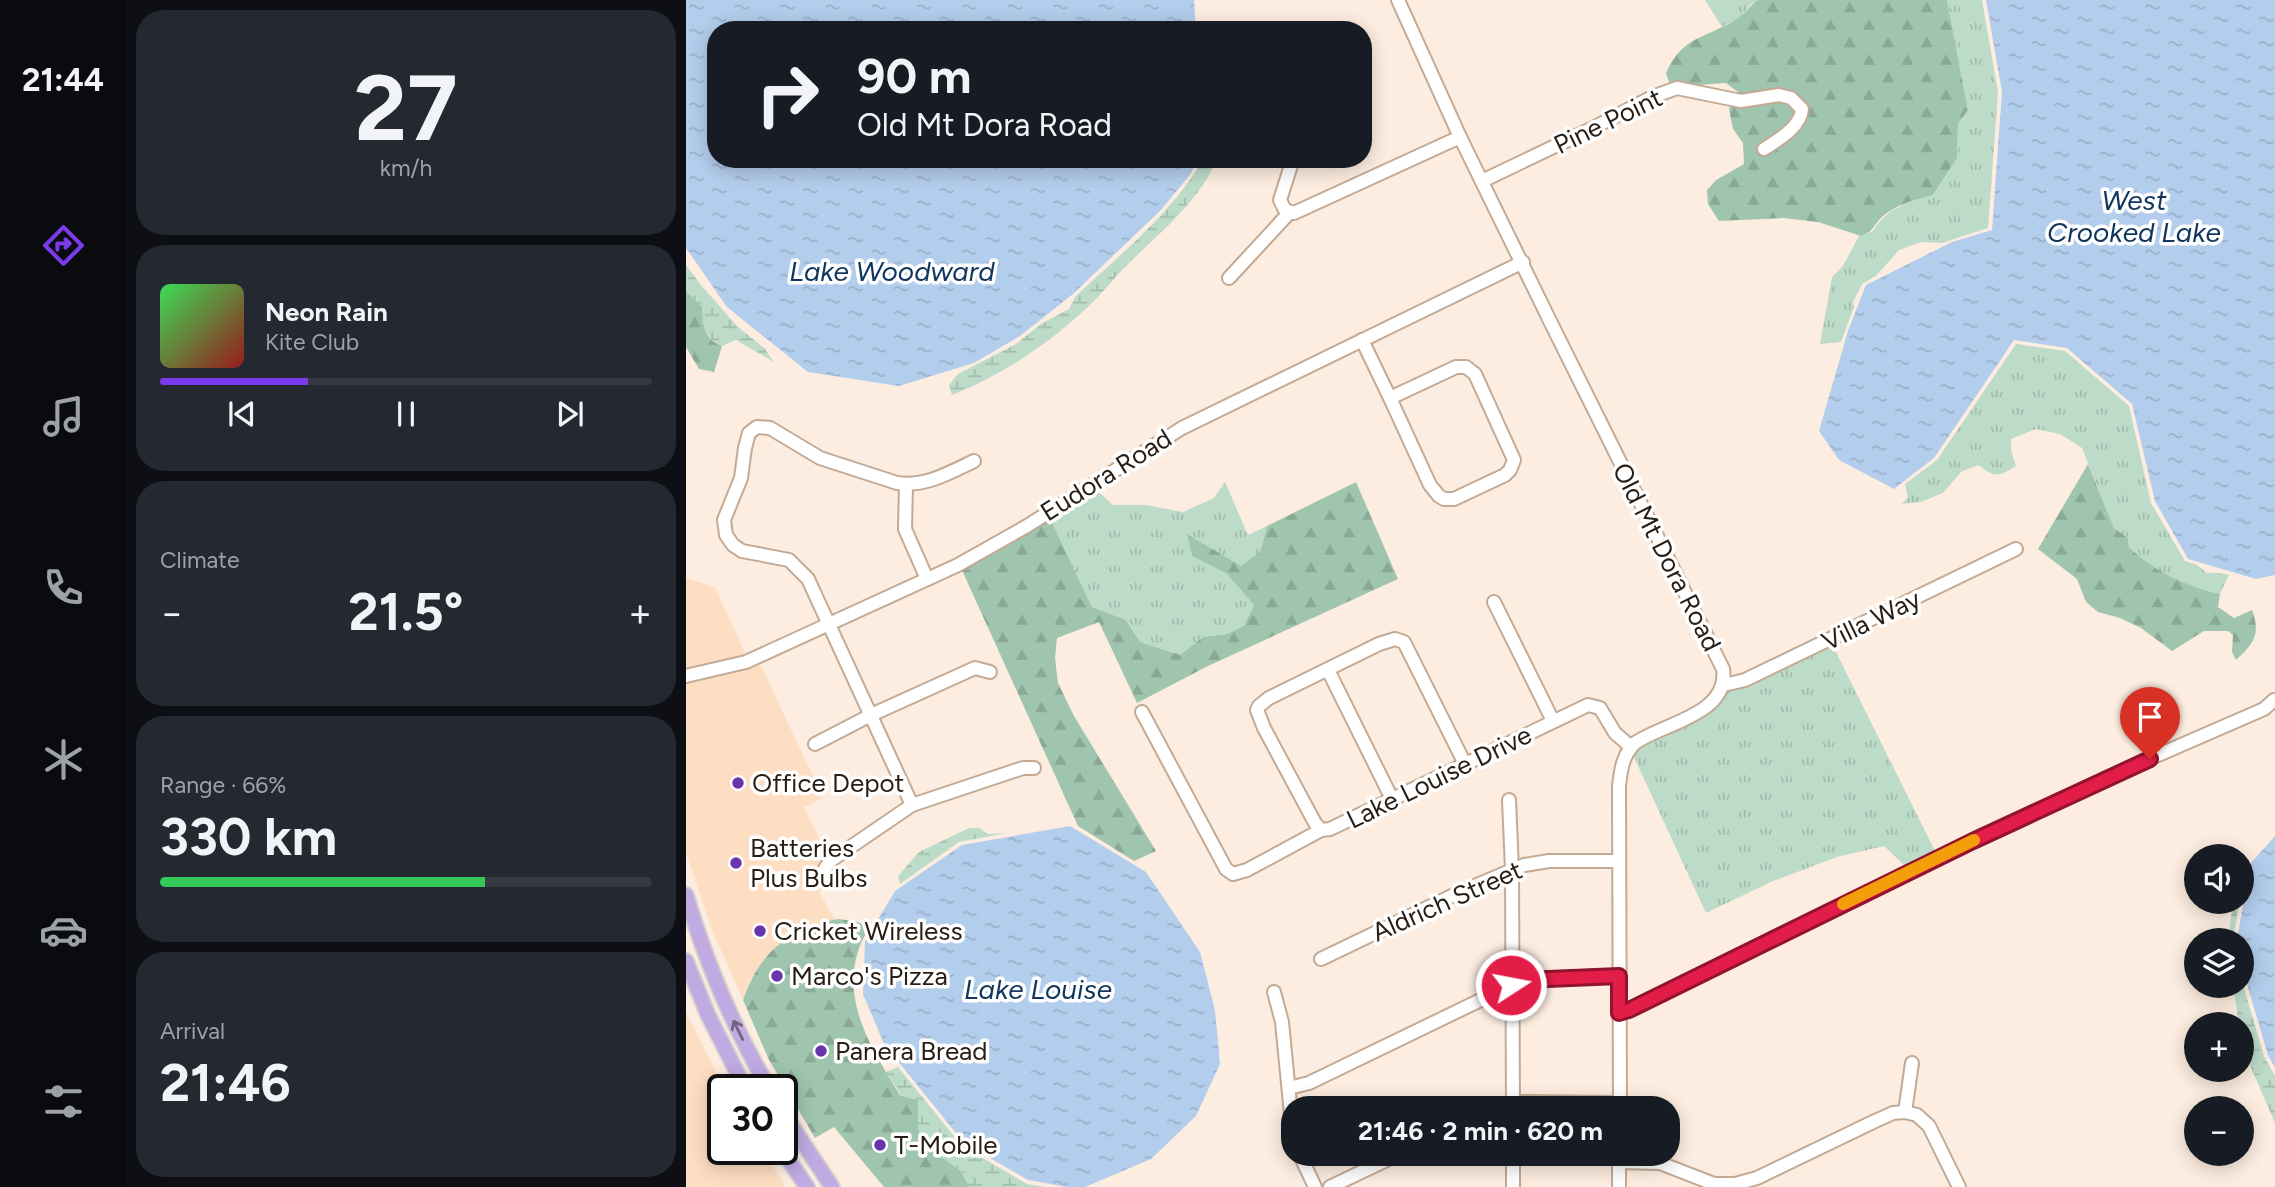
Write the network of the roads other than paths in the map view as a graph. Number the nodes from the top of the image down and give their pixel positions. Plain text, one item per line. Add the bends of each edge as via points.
1 (1398, 0) edge
2 (1461, 137) junction
3 (1764, 149) dead end
4 (1290, 168) edge
5 (1482, 181) junction
6 (1290, 212) junction
7 (1523, 262) junction
8 (1229, 278) dead end
9 (1362, 340) junction
10 (1390, 398) junction
11 (974, 461) dead end
12 (906, 485) junction
13 (2015, 549) dead end
14 (927, 579) junction
15 (1494, 602) dead end
16 (828, 625) junction
17 (1328, 670) junction
18 (990, 671) dead end
19 (686, 676) edge
20 (1724, 685) junction
21 (2274, 700) edge
22 (1142, 712) dead end
23 (871, 715) junction
24 (1553, 721) junction
25 (815, 744) dead end
26 (1631, 747) junction
27 (1465, 764) junction
28 (1034, 768) dead end
29 (1392, 799) junction
30 (1509, 800) dead end
31 (912, 805) junction
32 (1321, 830) junction
33 (1619, 861) junction
34 (1512, 869) junction
35 (821, 875) dead end
36 (686, 895) edge
37 (1321, 959) dead end
38 (686, 961) edge
39 (1619, 976) junction
40 (1511, 985) junction
41 (1274, 992) dead end
42 (1619, 1013) junction
43 (1912, 1063) dead end
44 (738, 1074) edge
45 (762, 1074) edge
46 (1289, 1088) junction
47 (1290, 1096) edge
48 (1513, 1096) edge
49 (1620, 1096) edge
50 (1905, 1112) junction
51 (798, 1136) edge
52 (802, 1142) junction
53 (798, 1144) edge
54 (792, 1165) edge
55 (1305, 1166) edge
56 (1374, 1166) edge
57 (1513, 1166) edge
58 (1619, 1166) edge
59 (1668, 1166) edge
60 (807, 1187) edge
61 (832, 1187) edge
62 (1315, 1187) edge
63 (1330, 1187) edge
64 (1513, 1187) edge
65 (1619, 1187) edge
66 (1959, 1187) edge

1 - 2 street, Old Mt Dora Road
2 - 5 street, Old Mt Dora Road
2 - 6 street via 1313,206
3 - 5 street, Pine Point via 1801,117 1802,109 1791,98 1779,95 1741,101 1677,89
4 - 6 street via 1280,200
5 - 7 street, Old Mt Dora Road
6 - 8 street
7 - 9 street, Eudora Road
7 - 20 street, Old Mt Dora Road via 1717,655
9 - 10 street
9 - 14 street, Eudora Road via 1182,428 989,549
10 - 10 street via 1455,367 1470,369 1513,454 1514,465 1505,475 1454,499 1444,499 1430,485
11 - 12 street via 931,481
12 - 14 street via 905,529
12 - 16 street via 820,458 770,428 757,427 749,433 741,478 724,520 726,535 742,551 783,558 795,565 808,579
13 - 20 street, Villa Way via 1745,680
14 - 16 street, Eudora Road
15 - 24 street
16 - 19 street, Eudora Road via 746,662
16 - 23 street
17 - 27 street via 1395,639 1404,642
17 - 29 street
17 - 32 street via 1269,698 1257,710
18 - 23 street via 975,668
20 - 26 street, Old Mt Dora Road via 1709,705
21 - 42 street via 2264,709 1973,841
22 - 32 street, Lake Louise Drive via 1226,869 1233,874
23 - 25 street
23 - 31 street
24 - 26 street, Lake Louise Drive via 1588,705 1597,706
24 - 27 street, Lake Louise Drive
26 - 33 street via 1623,760 1619,786
27 - 29 street, Lake Louise Drive
28 - 31 street
29 - 32 street, Lake Louise Drive
30 - 34 street
31 - 35 street via 830,861
33 - 34 street, Aldrich Street via 1534,862
33 - 39 street
34 - 37 street, Aldrich Street
34 - 40 street
45 -> 36 main road via 726,1004
38 - 44 main road
39 - 40 street via 1522,980
39 - 42 street
40 - 46 street via 1309,1083
40 - 48 street
41 - 46 street
42 - 49 street
43 - 50 street
46 - 47 street
50 - 59 street via 1893,1113 1757,1178 1735,1184 1714,1184
50 - 66 street via 1929,1126
51 - 52 main road
52 - 53 main road
52 - 61 main road
54 - 60 main road
55 - 62 street
56 - 63 street
57 - 64 street
58 - 65 street

